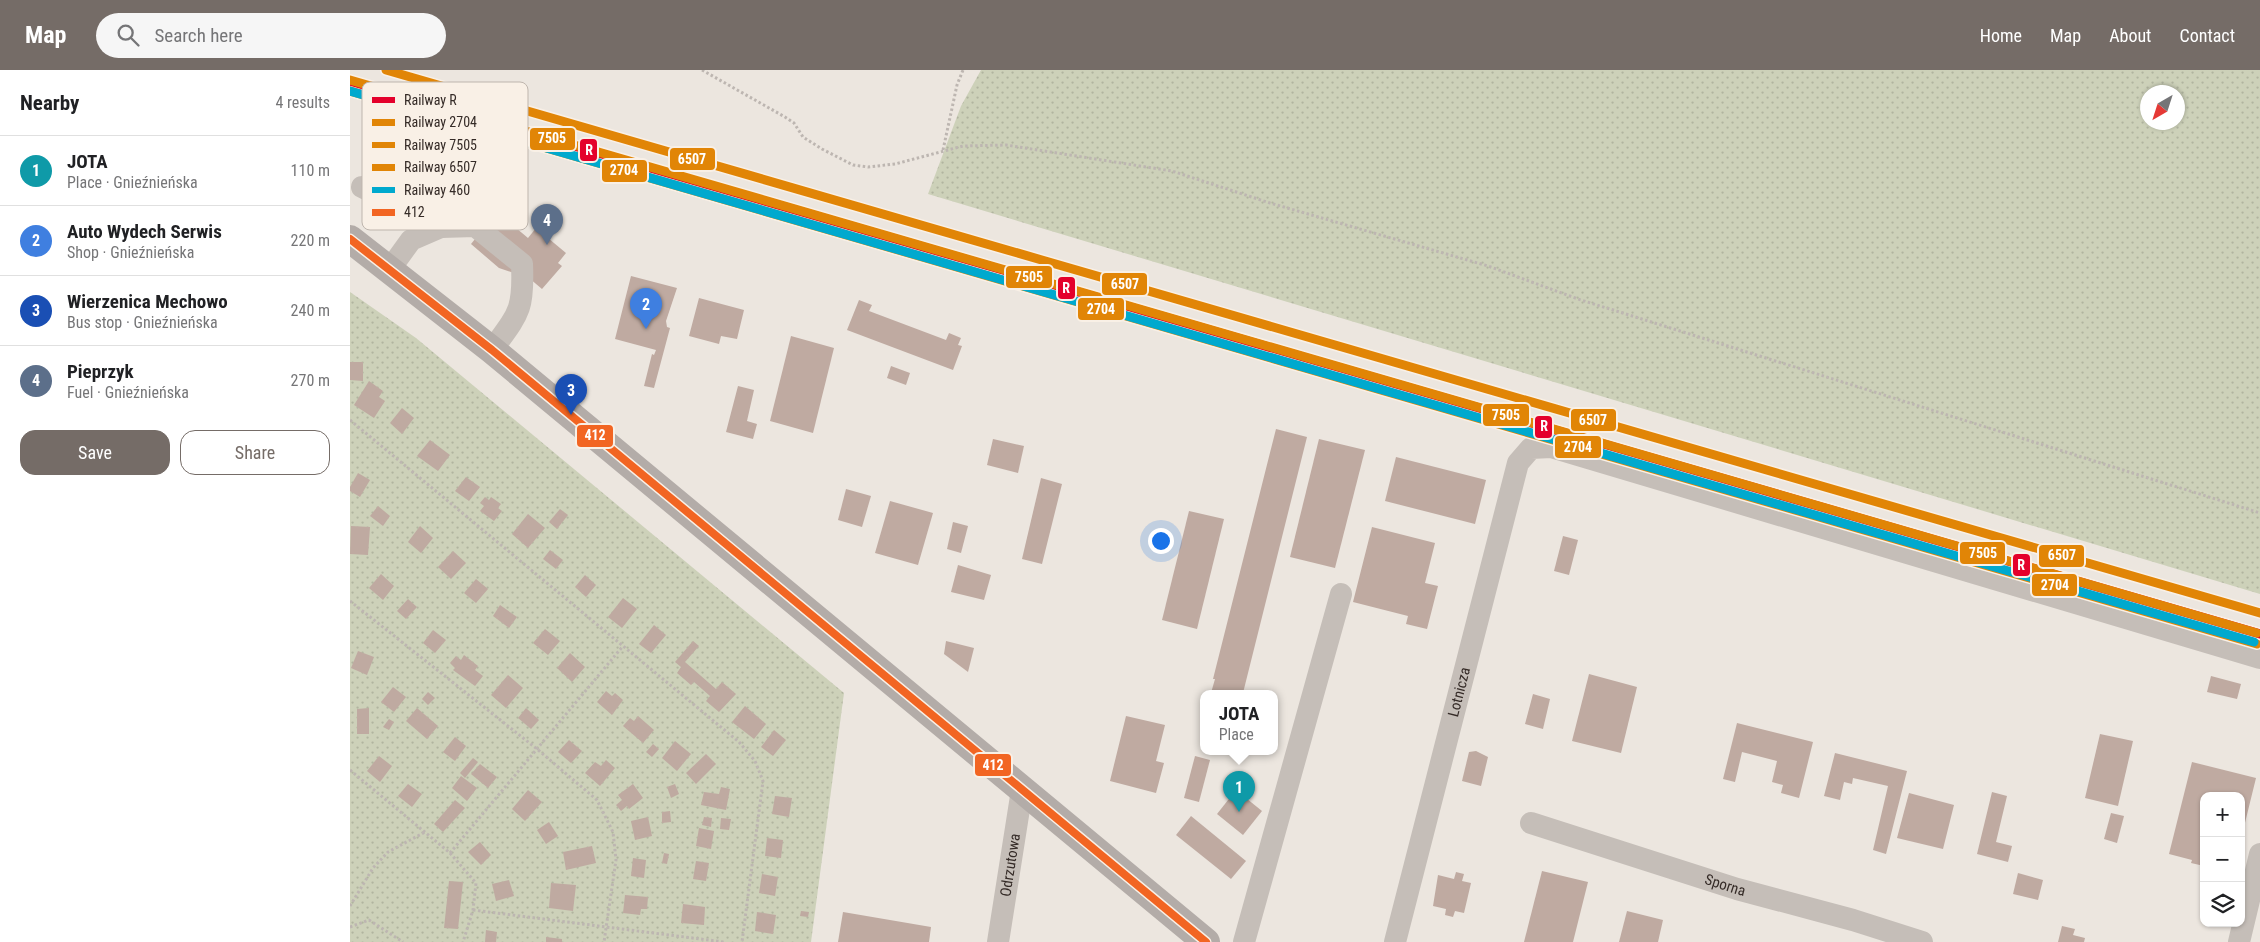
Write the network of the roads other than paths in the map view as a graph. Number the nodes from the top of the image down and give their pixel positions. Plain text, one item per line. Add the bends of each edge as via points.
1 (434, 230) edge
2 (480, 230) edge
3 (350, 240) edge
4 (390, 269) junction
5 (492, 350) junction
6 (1341, 594) dead end
7 (2260, 658) edge
8 (1022, 790) junction
9 (1531, 823) dead end
10 (2260, 854) edge
11 (998, 942) edge
12 (1206, 942) edge
13 (1244, 942) edge
14 (1395, 942) edge
15 (1922, 942) edge
16 (2238, 942) edge

1 - 4 street via 411,240
2 - 5 street via 522,264 523,294 518,315
3 - 4 main road
4 - 5 main road
5 - 8 main road
6 - 13 street
7 - 14 street, Lotnicza via 1551,447 1531,448 1518,463
8 - 11 street, Odrzutowa
8 - 12 main road
9 - 15 street, Sporna via 1736,889
10 - 16 street

